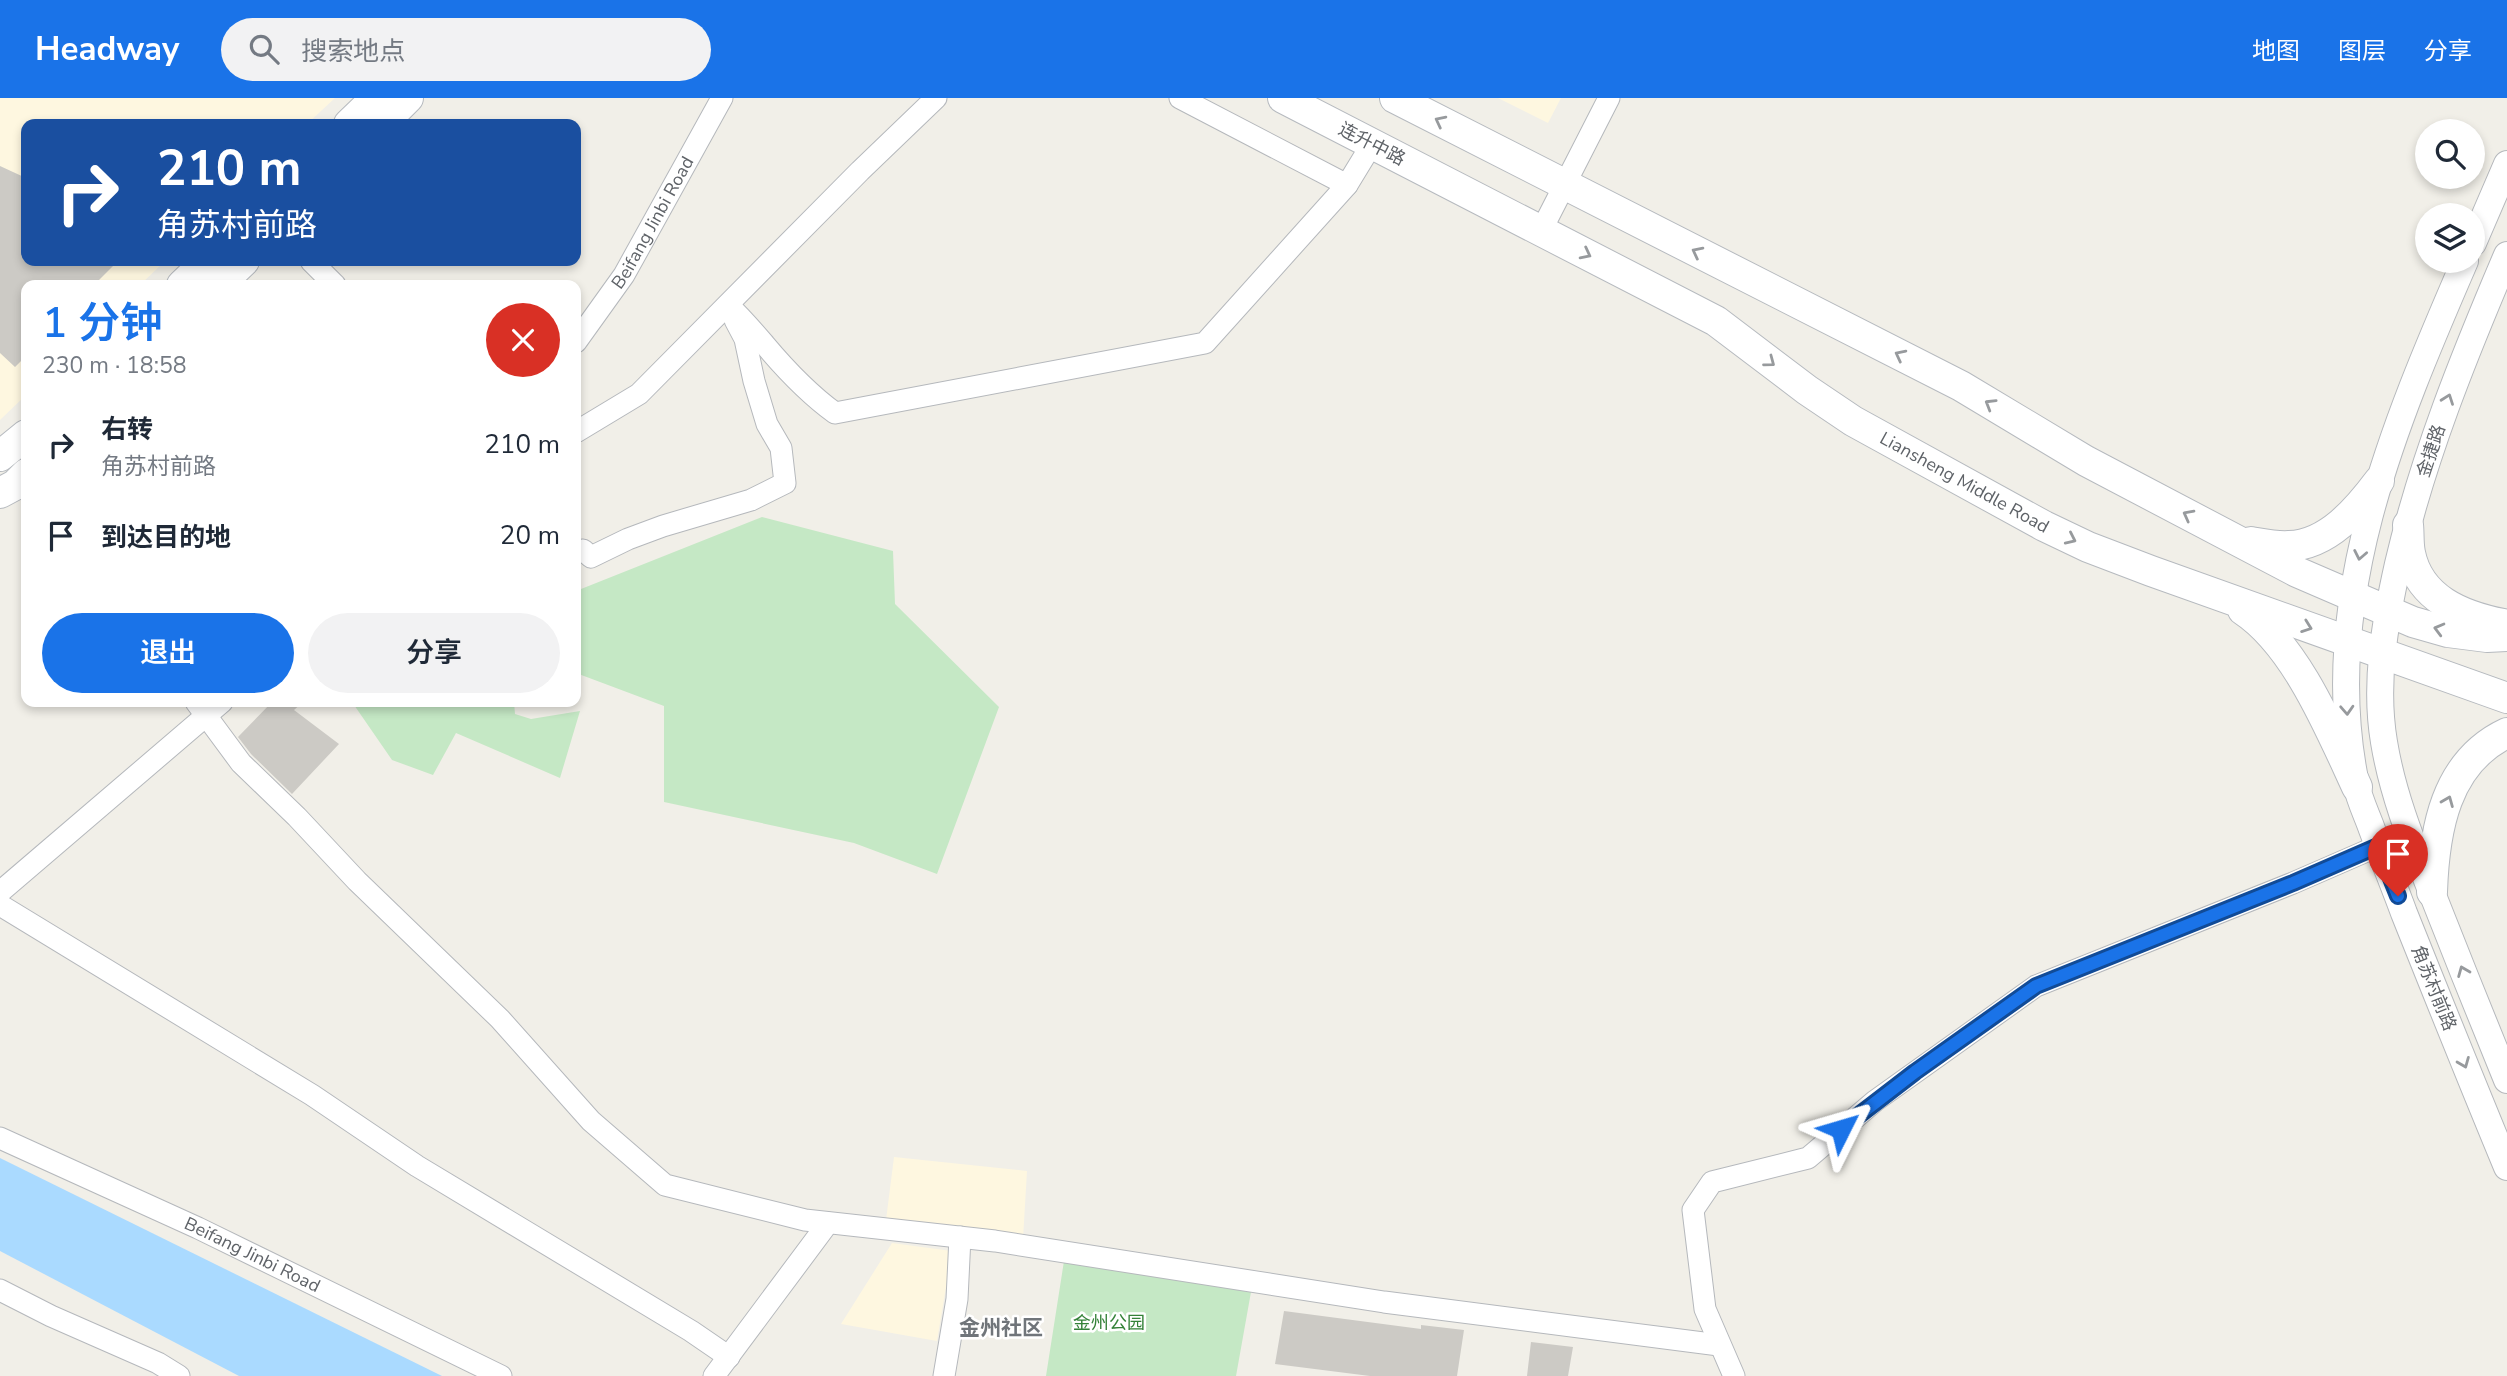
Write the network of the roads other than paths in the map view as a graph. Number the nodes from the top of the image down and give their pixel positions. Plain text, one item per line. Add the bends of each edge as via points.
1 (376, 98) edge
2 (408, 98) edge
3 (722, 98) edge
4 (936, 98) edge
5 (1180, 98) edge
6 (1283, 98) edge
7 (1395, 98) edge
8 (1609, 98) edge
9 (354, 119) edge
10 (387, 119) edge
11 (1372, 144) junction
12 (2507, 164) edge
13 (1347, 185) junction
14 (1564, 185) junction
15 (2485, 215) edge
16 (1541, 231) junction
17 (2507, 255) edge
18 (202, 266) edge
19 (239, 266) edge
20 (316, 266) edge
21 (2460, 273) edge
22 (187, 280) edge
23 (224, 280) edge
24 (330, 280) edge
25 (728, 305) junction
26 (581, 335) edge
27 (581, 429) edge
28 (21, 439) edge
29 (0, 456) edge
30 (2379, 481) junction
31 (2408, 525) junction
32 (2232, 538) junction
33 (583, 550) dead end
34 (2353, 596) junction
35 (2226, 598) junction
36 (2388, 612) junction
37 (2507, 625) edge
38 (2507, 636) edge
39 (2348, 642) junction
40 (2382, 654) junction
41 (2507, 698) edge
42 (200, 709) edge
43 (2507, 733) edge
44 (2357, 787) junction
45 (2378, 846) junction
46 (0, 892) edge
47 (2432, 892) junction
48 (0, 905) edge
49 (2507, 1080) edge
50 (0, 1138) edge
51 (2507, 1167) edge
52 (828, 1223) junction
53 (960, 1237) junction
54 (0, 1290) edge
55 (1719, 1345) junction
56 (729, 1357) junction
57 (179, 1376) edge
58 (501, 1376) edge
59 (714, 1376) edge
60 (944, 1376) edge
61 (1734, 1376) edge

1 - 9 main road
2 - 10 main road
3 - 26 street, Beifang Jinbi Road via 624,275
4 - 25 street
5 - 13 street
6 - 11 main road, 连升中路
14 -> 7 main road
8 - 14 street
11 - 13 street
11 - 16 main road, 连升中路
12 - 15 street
13 - 25 street via 1205,343 835,413 811,395
14 - 16 street
32 -> 14 main road via 2086,461 1961,386
16 -> 35 main road, Liansheng Middle Road via 1716,321 1853,421 2043,527
31 -> 17 street, 金捷路 via 2452,388
18 - 22 main road
19 - 23 main road
20 - 24 street
21 - 30 street via 2426,349
25 - 27 street via 639,394
25 - 33 street via 745,339 767,424 781,448 785,483 751,500 663,526 591,557
28 - 29 main road
30 - 32 main road via 2360,506 2314,542 2289,546
30 -> 34 street
31 - 36 street, 金捷路
31 - 37 main road via 2410,554 2421,580 2441,602
32 - 34 main road
34 - 36 main road
34 - 39 street
35 -> 39 main road, Liansheng Middle Road
35 - 44 main road via 2253,616 2281,646 2327,722
38 -> 36 main road via 2448,632
36 - 40 street, 金捷路
39 - 40 main road, Liansheng Middle Road
39 -> 44 street, 角苏村前路 via 2348,738
40 - 41 main road, Liansheng Middle Road
40 - 47 street, 角苏村前路 via 2383,740 2392,783
42 - 46 street
42 - 52 street via 241,763 500,1019 558,1087 639,1165 665,1185
47 -> 43 main road via 2437,832 2445,804 2470,760
44 - 45 street, 角苏村前路
45 -> 51 street, 角苏村前路
45 - 55 street via 2036,986 1875,1101 1808,1158 1712,1182 1693,1210 1704,1309
49 -> 47 street, 角苏村前路
48 - 56 street
50 - 58 street, Beifang Jinbi Road via 198,1228
52 - 53 street
52 - 56 street
53 - 55 street via 1370,1300
53 - 60 street via 957,1298
54 - 57 street
55 - 61 street
56 - 59 street

